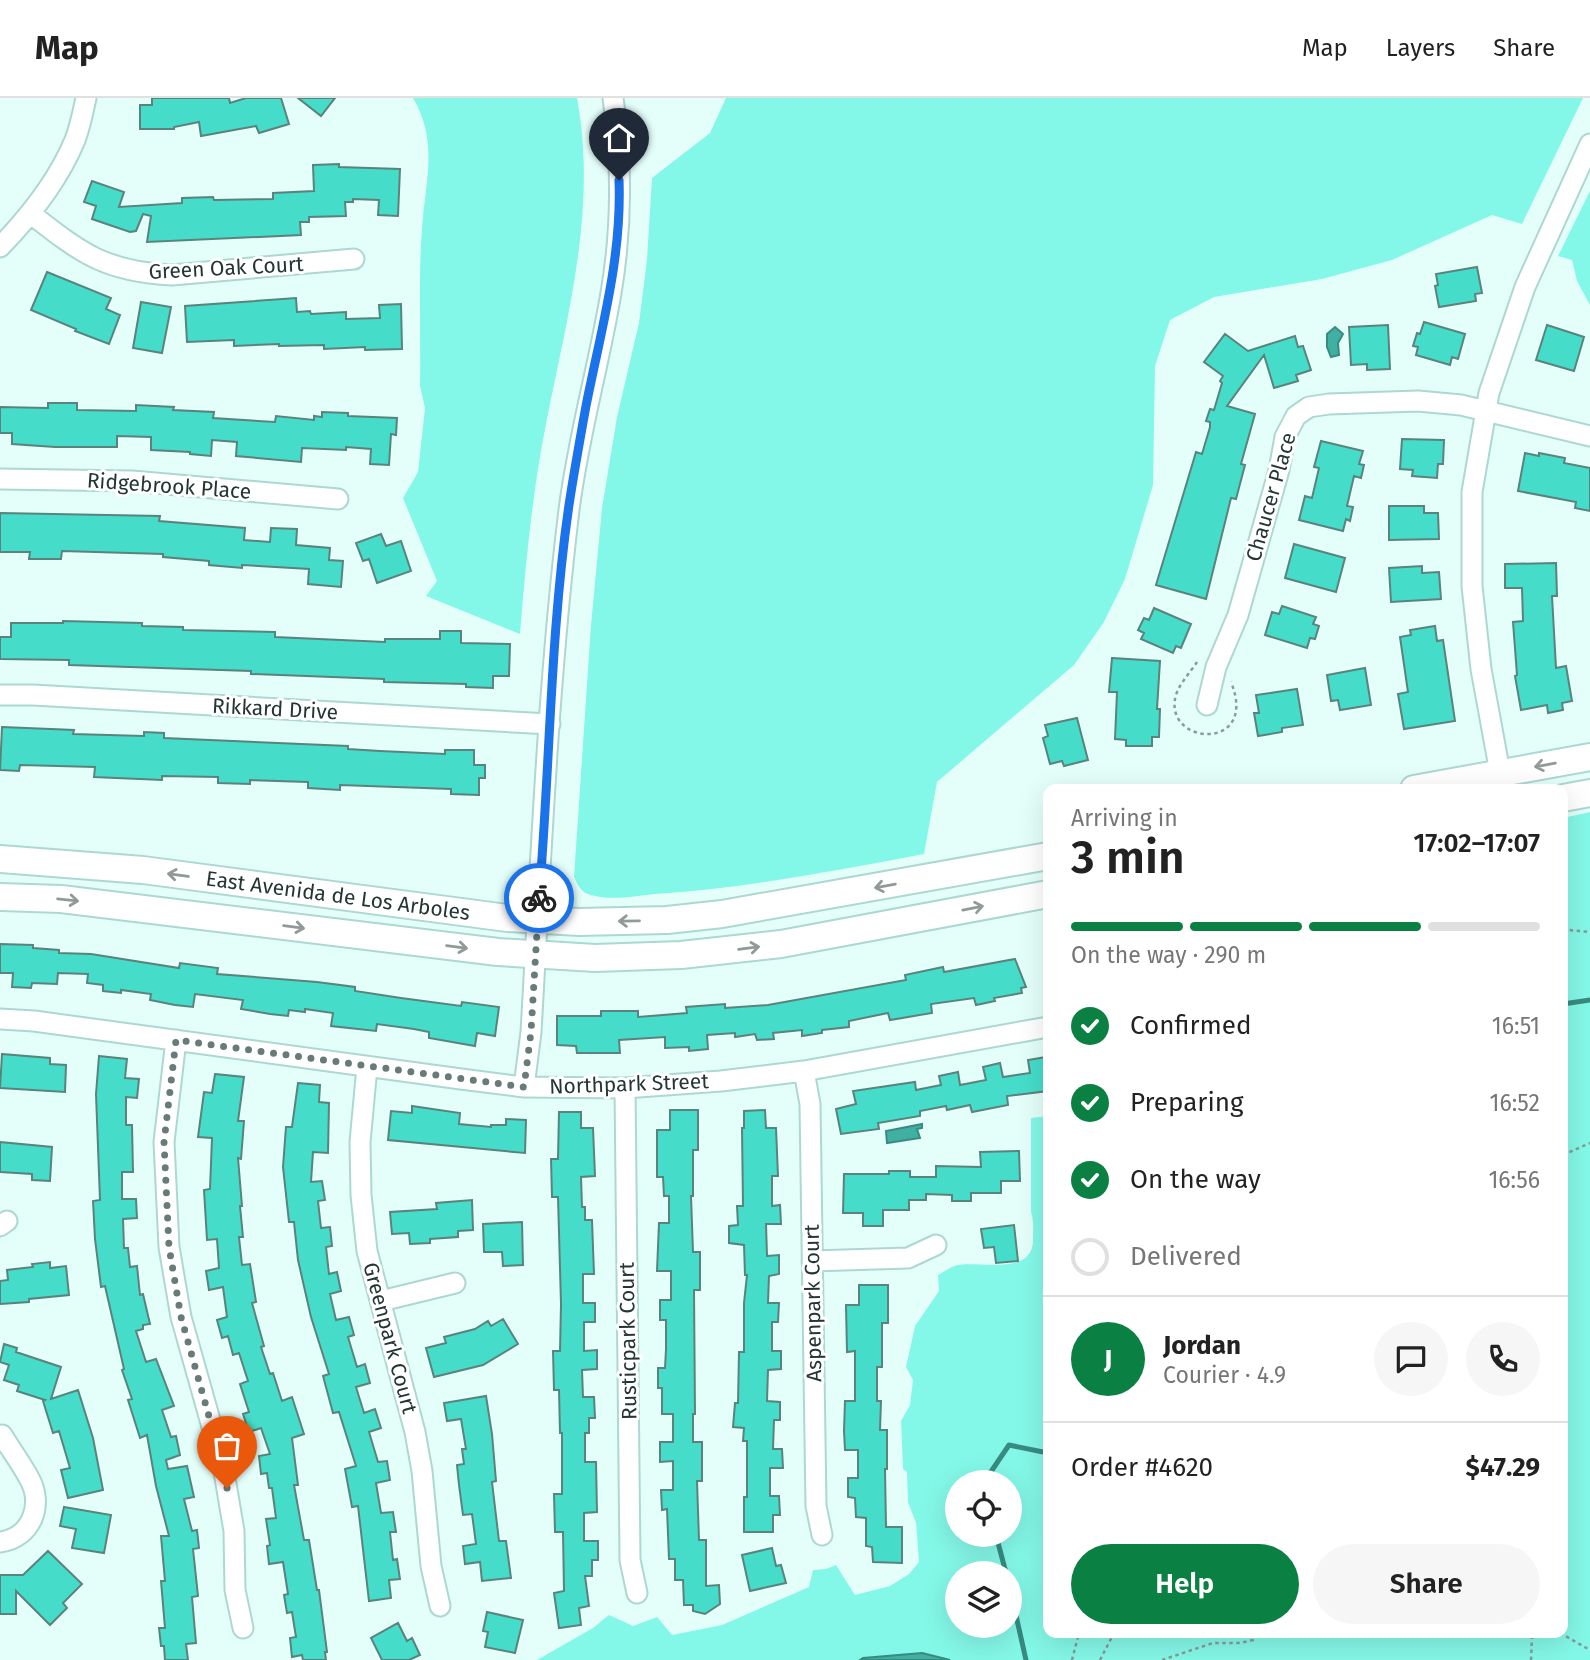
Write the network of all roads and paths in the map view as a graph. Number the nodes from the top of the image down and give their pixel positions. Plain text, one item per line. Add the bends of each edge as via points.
1 (86, 98) edge
2 (613, 98) edge
3 (1590, 144) edge
4 (30, 213) junction
5 (0, 247) edge
6 (354, 259) dead end
7 (1486, 411) junction
8 (1590, 436) edge
9 (0, 480) edge
10 (338, 499) dead end
11 (1202, 654) dead end
12 (1231, 673) dead end
13 (0, 695) edge
14 (1207, 705) dead end
15 (550, 724) junction
16 (1590, 757) edge
17 (1501, 781) edge
18 (1468, 784) edge
19 (1590, 793) edge
20 (1568, 797) edge
21 (1043, 857) edge
22 (0, 859) edge
23 (1043, 895) edge
24 (0, 897) edge
25 (537, 920) junction
26 (1568, 930) edge
27 (1590, 932) edge
28 (536, 955) junction
29 (0, 1019) edge
30 (1043, 1028) edge
31 (176, 1040) junction
32 (367, 1067) junction
33 (804, 1071) junction
34 (524, 1087) junction
35 (625, 1088) junction
36 (1590, 1143) edge
37 (1568, 1153) edge
38 (936, 1245) dead end
39 (812, 1261) junction
40 (455, 1283) dead end
41 (381, 1301) junction
42 (2, 1435) dead end
43 (822, 1535) dead end
44 (0, 1542) edge
45 (636, 1593) dead end
46 (440, 1606) dead end
47 (243, 1628) dead end
48 (1078, 1638) edge
49 (1111, 1638) edge
50 (1252, 1638) edge
51 (1532, 1638) edge
52 (1568, 1638) edge
53 (1590, 1650) edge
54 (1072, 1660) edge
55 (1100, 1660) edge
56 (1162, 1660) edge
57 (1533, 1660) edge

1 - 4 street via 75,138 57,176
2 - 15 street via 620,204 617,254 569,508
3 - 7 street via 1525,286
4 - 5 street
4 - 6 street, Green Oak Court via 88,256 143,274
7 - 8 street, Chaucer Place
7 - 14 street, Chaucer Place via 1461,405 1385,401 1309,407 1296,415 1284,437 1238,615 1216,667
7 - 17 street via 1472,492 1472,586 1480,668
9 - 10 street, Ridgebrook Place via 132,481
11 - 12 path via 1177,690 1174,703 1182,725 1205,736 1229,728 1238,713
13 - 15 street, Rikkard Drive
15 - 25 street
16 -> 17 main road
17 - 18 main road
19 - 20 main road
21 -> 25 main road, East Avenida de Los Arboles via 722,914 667,920
25 -> 22 main road, East Avenida de Los Arboles via 144,870
28 -> 23 main road, East Avenida de Los Arboles via 595,958 730,951
24 -> 28 main road, East Avenida de Los Arboles via 61,899
25 - 28 street
26 - 27 path
28 - 34 street
29 - 31 street, Northpark Street
30 - 33 street, Northpark Street
31 - 32 street, Northpark Street
31 - 47 street via 164,1142 169,1247 181,1317 223,1466
32 - 34 street, Northpark Street
32 - 41 street, Greenpark Court via 360,1195 367,1251
33 - 35 street, Northpark Street
33 - 39 street, Aspenpark Court via 810,1104
34 - 35 street, Northpark Street
35 - 45 street, Rusticpark Court via 630,1560
36 - 37 path
38 - 39 street via 908,1258
39 - 43 street, Aspenpark Court via 816,1506
40 - 41 street
41 - 46 street, Greenpark Court via 415,1432
42 - 44 street via 30,1479 35,1505 25,1530
48 - 54 path
49 - 55 path
50 - 56 path via 1213,1643
51 - 57 path
52 - 53 path

